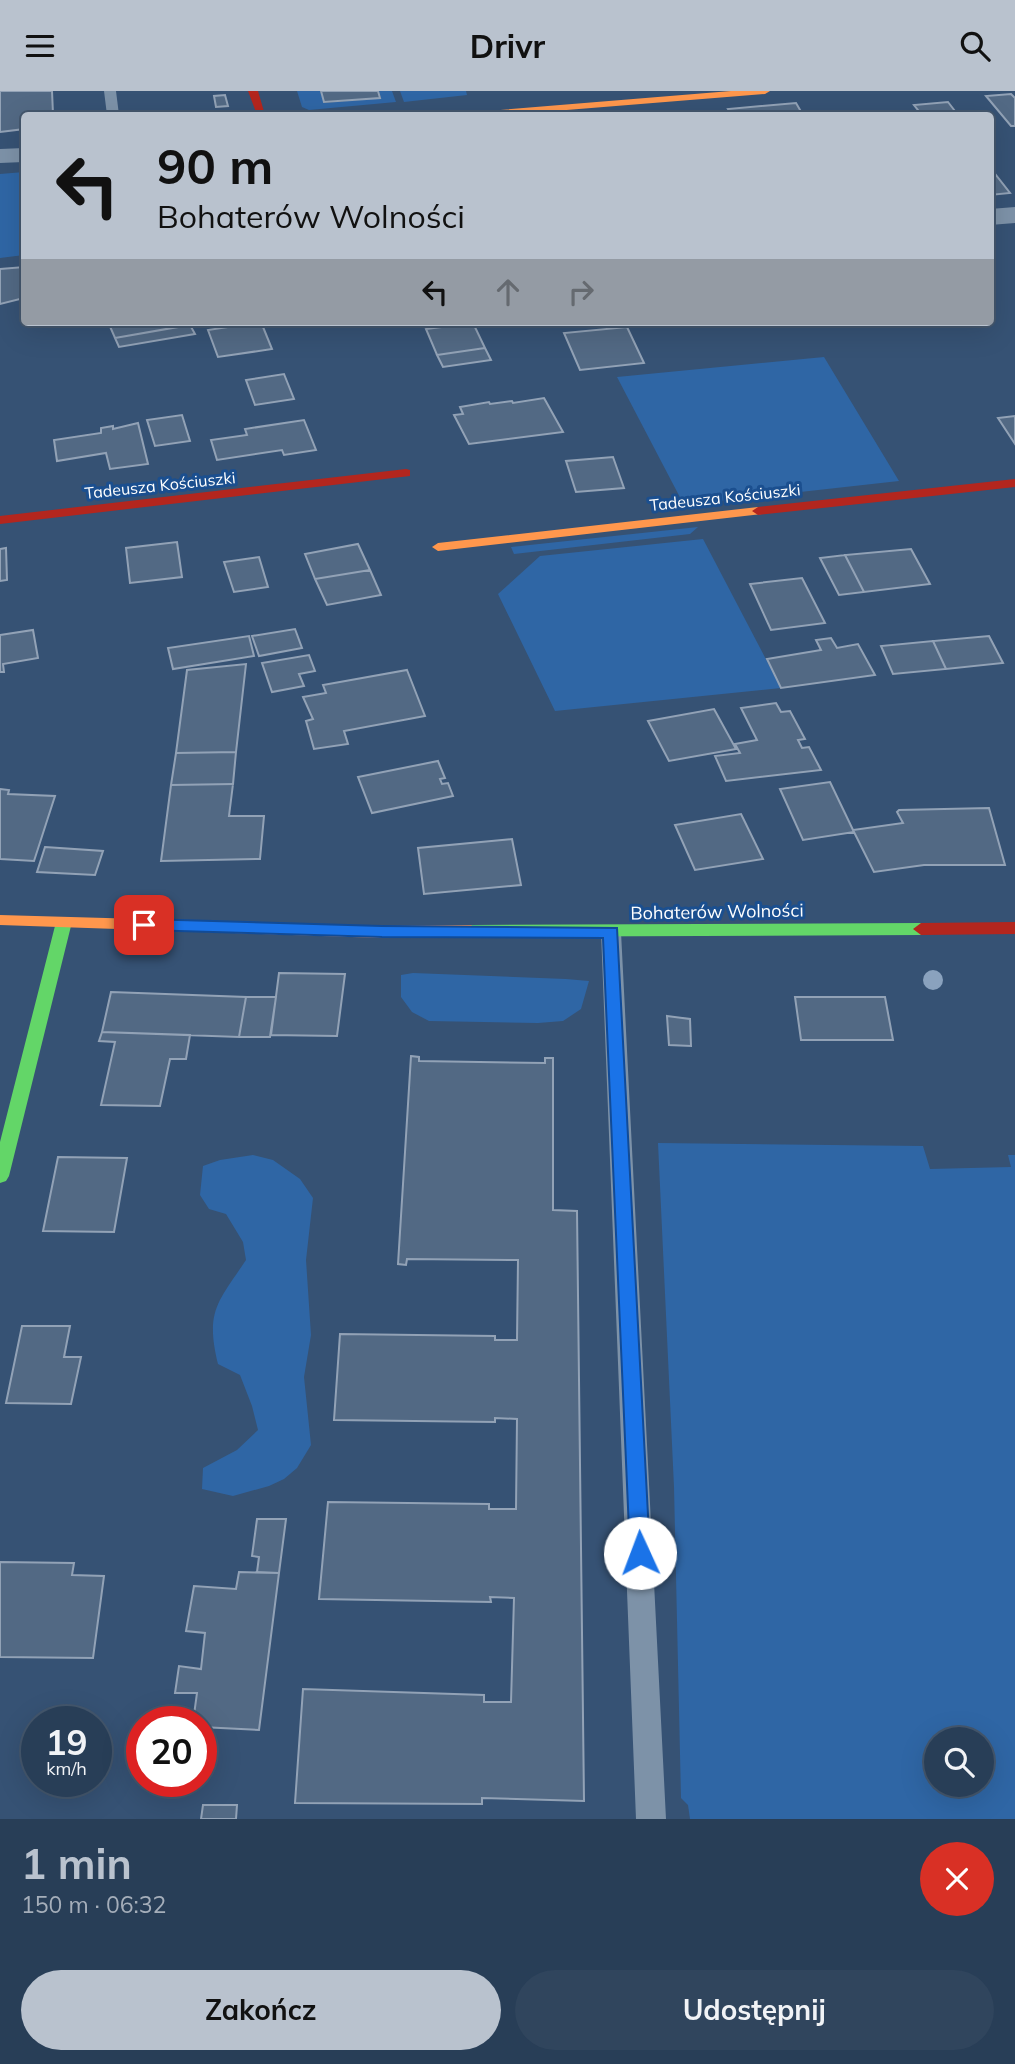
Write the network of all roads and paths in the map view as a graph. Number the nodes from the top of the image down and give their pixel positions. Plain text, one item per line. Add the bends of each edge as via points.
1 (110, 91) edge
2 (253, 91) edge
3 (765, 91) edge
4 (113, 112) edge
5 (260, 112) edge
6 (511, 112) edge
7 (21, 155) edge
8 (0, 156) edge
9 (1015, 215) edge
10 (994, 217) edge
11 (406, 473) dead end
12 (1015, 483) edge
13 (0, 520) edge
14 (438, 547) dead end
15 (0, 920) edge
16 (64, 922) junction
17 (1015, 928) edge
18 (611, 932) junction
19 (0, 1176) edge
20 (651, 1819) edge

1 - 4 lane
2 - 5 street
3 - 6 street
7 - 8 street
9 - 10 street
11 - 13 street, Tadeusza Kościuszki
12 - 14 street, Tadeusza Kościuszki
15 - 16 street, Bohaterów Wolności
16 - 18 street, Bohaterów Wolności via 382,932
16 - 19 street
17 - 18 street, Bohaterów Wolności
18 - 20 lane

